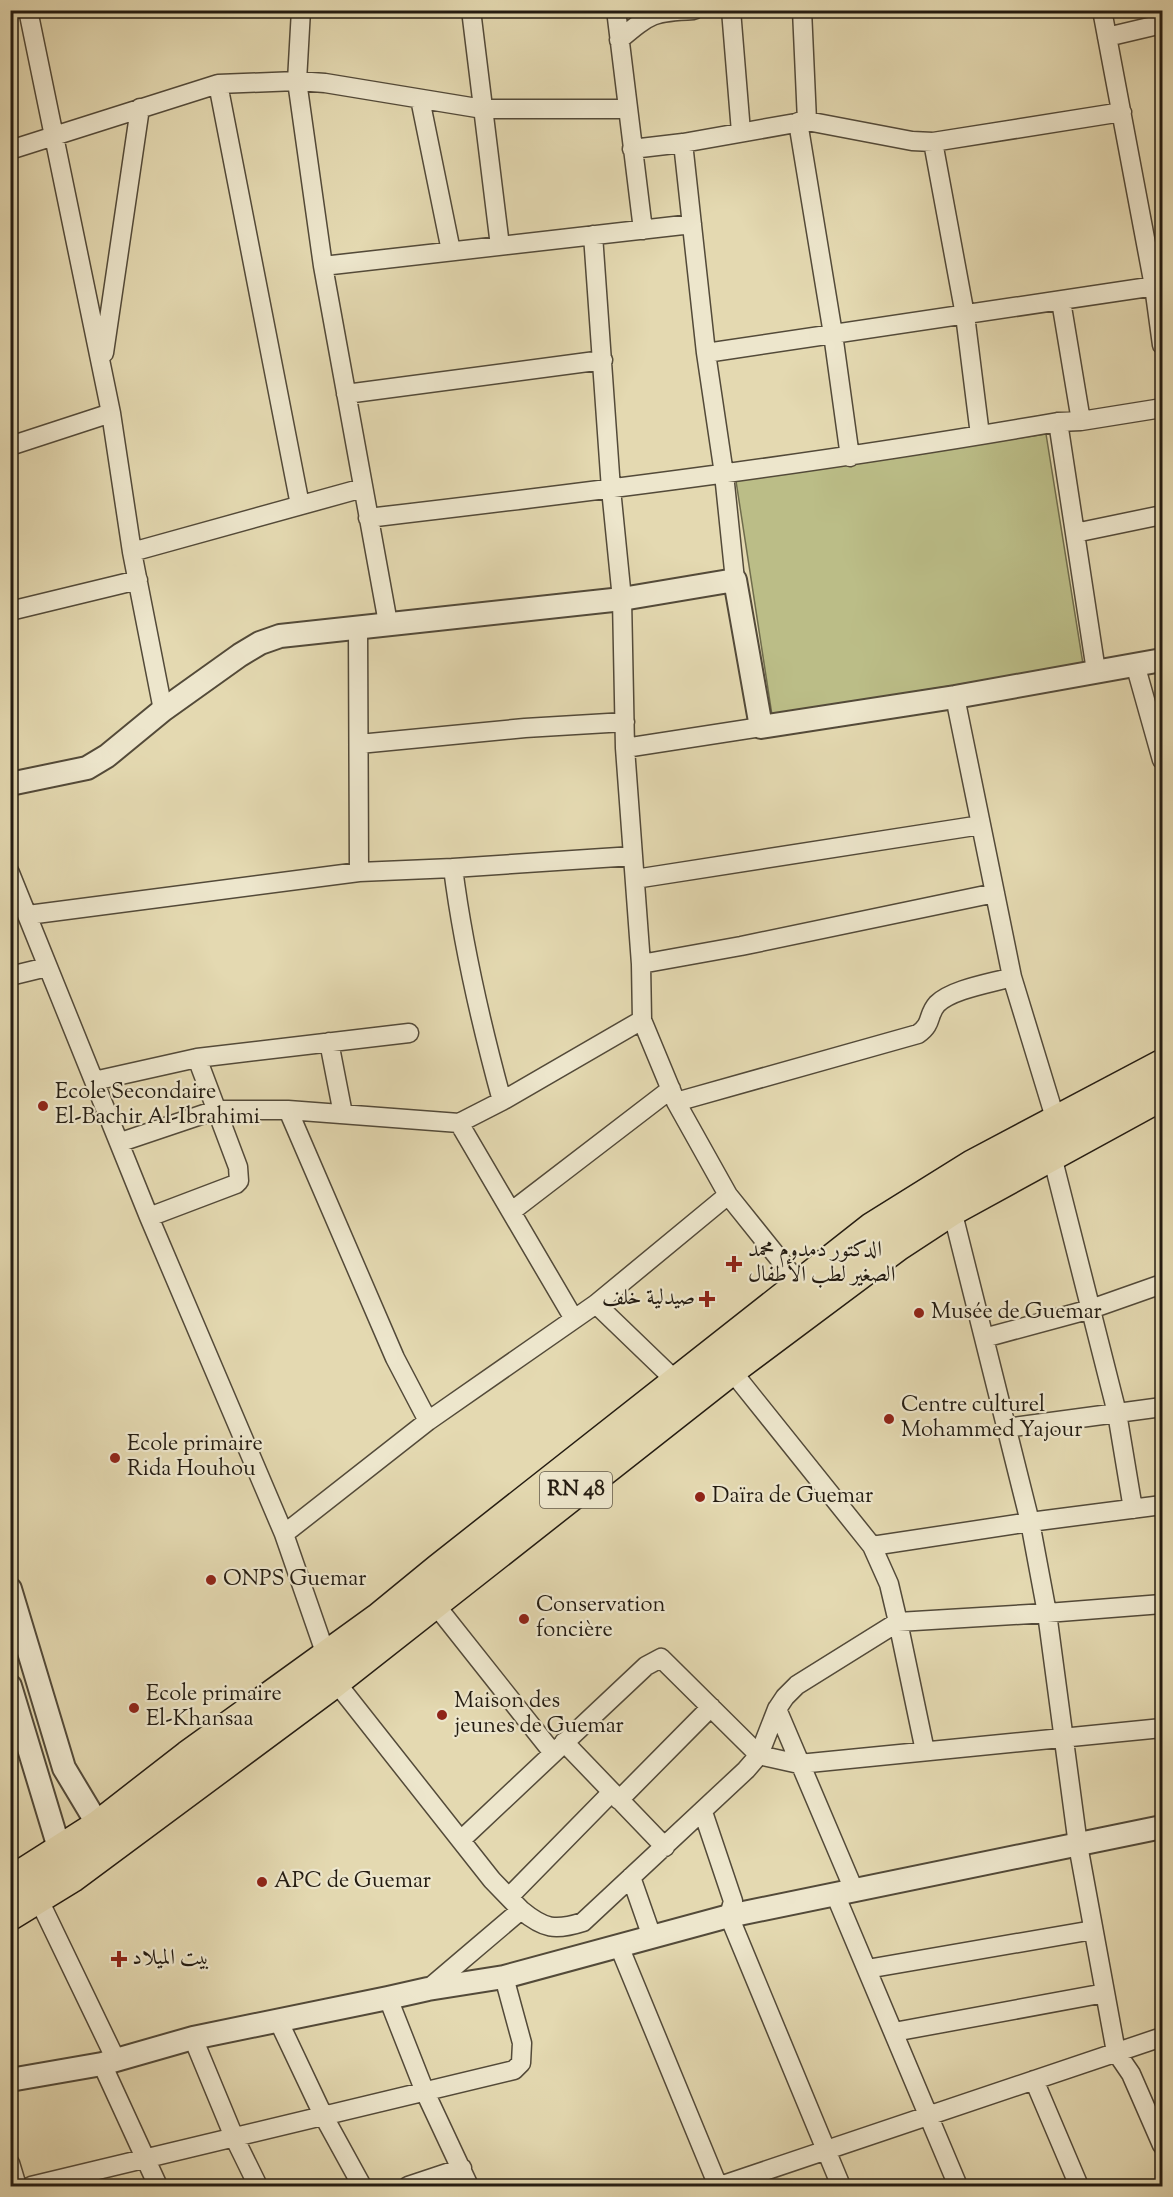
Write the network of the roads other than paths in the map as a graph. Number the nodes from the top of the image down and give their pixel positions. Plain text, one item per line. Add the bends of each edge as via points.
1 (28, 10) edge
2 (301, 10) edge
3 (471, 10) edge
4 (616, 10) edge
5 (694, 10) edge
6 (731, 10) edge
7 (802, 10) edge
8 (1102, 10) edge
9 (1162, 24) edge
10 (1107, 37) junction
11 (620, 40) junction
12 (297, 81) junction
13 (218, 84) junction
14 (420, 99) junction
15 (140, 108) junction
16 (627, 109) junction
17 (483, 110) junction
18 (1122, 112) junction
19 (802, 121) junction
20 (741, 132) junction
21 (54, 135) junction
22 (933, 142) junction
23 (683, 143) junction
24 (632, 149) junction
25 (10, 150) edge
26 (692, 224) junction
27 (643, 230) junction
28 (593, 236) junction
29 (500, 246) junction
30 (451, 251) junction
31 (322, 266) junction
32 (1158, 286) edge
33 (1061, 301) junction
34 (965, 315) junction
35 (833, 334) junction
36 (1162, 345) edge
37 (706, 353) junction
38 (603, 360) junction
39 (102, 367) junction
40 (346, 393) junction
41 (1162, 408) edge
42 (111, 413) junction
43 (1081, 421) junction
44 (1058, 422) junction
45 (981, 435) junction
46 (10, 446) edge
47 (850, 456) junction
48 (724, 474) junction
49 (363, 488) junction
50 (611, 489) junction
51 (300, 505) junction
52 (1162, 514) edge
53 (368, 518) junction
54 (1075, 533) junction
55 (132, 552) junction
56 (138, 580) junction
57 (735, 580) junction
58 (622, 598) junction
59 (10, 611) edge
60 (388, 624) junction
61 (358, 627) junction
62 (1162, 660) edge
63 (1135, 664) junction
64 (1096, 671) junction
65 (954, 697) junction
66 (163, 710) junction
67 (625, 722) junction
68 (761, 727) junction
69 (358, 744) junction
70 (626, 748) junction
71 (1162, 760) edge
72 (10, 784) edge
73 (981, 825) junction
74 (633, 856) junction
75 (453, 868) junction
76 (359, 872) junction
77 (10, 873) edge
78 (635, 879) junction
79 (995, 893) junction
80 (28, 915) junction
81 (641, 964) junction
82 (47, 967) junction
83 (10, 976) edge
84 (1012, 977) junction
85 (642, 1020) junction
86 (409, 1033) dead end
87 (329, 1042) junction
88 (197, 1058) junction
89 (1162, 1065) edge
90 (94, 1082) junction
91 (1162, 1095) edge
92 (674, 1096) junction
93 (502, 1101) junction
94 (216, 1110) junction
95 (288, 1110) junction
96 (343, 1114) junction
97 (1056, 1121) junction
98 (459, 1123) junction
99 (121, 1142) junction
100 (1052, 1156) junction
101 (728, 1195) junction
102 (952, 1210) junction
103 (512, 1211) junction
104 (149, 1217) junction
105 (1162, 1284) edge
106 (801, 1286) junction
107 (596, 1304) junction
108 (1091, 1309) junction
109 (574, 1319) junction
110 (984, 1338) junction
111 (731, 1370) junction
112 (676, 1382) junction
113 (1162, 1407) edge
114 (1117, 1413) junction
115 (649, 1419) junction
116 (428, 1421) junction
117 (1006, 1428) junction
118 (1162, 1505) edge
119 (1133, 1509) junction
120 (1030, 1522) junction
121 (284, 1534) junction
122 (872, 1546) junction
123 (434, 1603) junction
124 (12, 1604) edge
125 (1162, 1604) edge
126 (1047, 1613) junction
127 (898, 1622) junction
128 (330, 1669) junction
129 (10, 1686) edge
130 (711, 1707) junction
131 (777, 1709) junction
132 (1162, 1728) edge
133 (1064, 1737) junction
134 (559, 1748) junction
135 (58, 1751) junction
136 (925, 1751) junction
137 (759, 1755) junction
138 (32, 1760) junction
139 (799, 1764) junction
140 (616, 1796) junction
141 (703, 1812) junction
142 (1162, 1827) edge
143 (105, 1837) junction
144 (461, 1840) junction
145 (1078, 1845) junction
146 (665, 1847) junction
147 (66, 1864) junction
148 (631, 1877) junction
149 (10, 1882) edge
150 (845, 1892) junction
151 (38, 1898) junction
152 (515, 1904) junction
153 (10, 1915) edge
154 (729, 1916) junction
155 (1094, 1930) junction
156 (652, 1937) junction
157 (619, 1946) junction
158 (867, 1969) junction
159 (504, 1977) junction
160 (428, 1989) junction
161 (1105, 1994) junction
162 (388, 1998) junction
163 (278, 2020) junction
164 (894, 2032) junction
165 (1162, 2037) edge
166 (193, 2038) junction
167 (1116, 2052) junction
168 (109, 2062) junction
169 (10, 2080) edge
170 (1034, 2080) junction
171 (425, 2092) junction
172 (323, 2115) junction
173 (930, 2116) junction
174 (234, 2137) junction
175 (1162, 2145) edge
176 (826, 2150) junction
177 (144, 2158) junction
178 (10, 2163) edge
179 (462, 2168) junction
180 (17, 2187) edge
181 (31, 2187) edge
182 (158, 2187) edge
183 (258, 2187) edge
184 (362, 2187) edge
185 (408, 2187) edge
186 (470, 2187) edge
187 (719, 2187) edge
188 (841, 2187) edge
189 (958, 2187) edge
190 (1079, 2187) edge

1 - 21 street
2 - 12 street
3 - 17 street
4 - 11 street
5 - 11 street via 650,16
6 - 20 street
7 - 19 street
8 - 10 street
9 - 10 street
10 - 18 street
11 - 16 street
12 - 13 street
12 - 14 street
12 - 31 street
13 - 15 street
13 - 51 street
14 - 17 street
14 - 30 street
15 - 21 street
15 - 39 street
16 - 17 street
16 - 24 street
17 - 29 street
18 - 22 street
18 - 32 street
19 - 20 street
19 - 22 street
19 - 35 street
20 - 23 street
21 - 25 street
21 - 39 street
22 - 34 street
23 - 24 street
23 - 26 street
24 - 27 street
26 - 27 street
26 - 37 street
27 - 28 street
28 - 29 street
28 - 38 street
29 - 30 street
30 - 31 street
31 - 40 street
32 - 33 street
32 - 36 street
33 - 34 street
33 - 43 street
34 - 35 street
34 - 45 street
35 - 37 street
35 - 47 street
37 - 48 street
38 - 40 street
38 - 50 street
39 - 42 street
40 - 49 street
41 - 43 street
42 - 46 street
42 - 55 street
43 - 44 street
44 - 45 street
44 - 54 street
45 - 47 street
47 - 48 street
48 - 50 street
48 - 57 street
49 - 51 street
49 - 53 street
50 - 53 street
50 - 58 street
51 - 55 street
52 - 54 street
53 - 60 street
54 - 64 street
55 - 56 street
56 - 59 street
56 - 66 street
57 - 58 street
57 - 68 street
58 - 60 street
58 - 67 street
60 - 61 street
61 - 66 street via 279,636 260,643
61 - 69 street
62 - 63 street
63 - 64 street
63 - 71 street
64 - 65 street
65 - 68 street
65 - 73 street
66 - 72 street via 87,768
67 - 69 street
67 - 70 street
68 - 70 street
69 - 76 street
70 - 74 street
73 - 78 street
73 - 79 street
74 - 75 street
74 - 78 street
75 - 76 street
75 - 93 street via 460,924
76 - 80 street
77 - 80 street
78 - 81 street
79 - 81 street
79 - 84 street
80 - 82 street
81 - 85 street
82 - 83 street
82 - 90 street
84 - 92 street via 939,1002 926,1029 918,1034
84 - 97 street
85 - 92 street
85 - 93 street
86 - 87 street
87 - 88 street
87 - 96 street
88 - 90 street
88 - 94 street
89 - 97 highway, RN 48
90 - 99 street
91 - 100 highway, RN 48
92 - 101 street
92 - 103 street
93 - 98 street
94 - 95 street
94 - 99 street
94 - 104 street via 238,1167 239,1181
95 - 96 street
95 - 116 street via 395,1358
96 - 98 street
97 - 106 highway, RN 48 via 953,1177 872,1228
98 - 103 street
99 - 104 street
100 - 102 highway, RN 48
100 - 108 street
101 - 106 street
101 - 107 street
102 - 110 street
102 - 111 highway, RN 48 via 897,1246
103 - 109 street
104 - 121 street
105 - 108 street
106 - 112 highway, RN 48
107 - 109 street
107 - 112 street
108 - 110 street
108 - 114 street
109 - 116 street
110 - 117 street
111 - 115 highway, RN 48
111 - 122 street
112 - 115 highway, RN 48
113 - 114 street
114 - 117 street
114 - 119 street
115 - 123 highway, RN 48
115 - 128 highway, RN 48 via 378,1619
116 - 121 street
117 - 120 street
118 - 119 street
119 - 120 street
120 - 122 street
120 - 126 street
121 - 128 street
122 - 127 street via 889,1584
123 - 128 highway, RN 48
123 - 134 street
124 - 135 street
125 - 126 street
126 - 127 street
126 - 133 street
127 - 131 street via 797,1685
127 - 136 street
128 - 143 highway, RN 48 via 188,1756
128 - 144 street
129 - 138 street
130 - 134 street via 664,1659 657,1659
130 - 137 street
130 - 140 street
131 - 137 street
131 - 139 street
132 - 133 street
133 - 136 street
133 - 145 street
134 - 140 street
134 - 144 street
135 - 138 street
135 - 143 street
136 - 139 street
137 - 139 street
137 - 141 street
138 - 147 street
139 - 150 street
140 - 146 street
140 - 152 street
141 - 146 street
141 - 154 street via 733,1901
142 - 145 street
143 - 147 highway, RN 48
144 - 152 street
145 - 150 street
145 - 155 street
146 - 148 street
147 - 149 highway, RN 48
147 - 151 highway, RN 48
148 - 152 street via 583,1922 565,1928 545,1926
148 - 156 street
150 - 154 street
150 - 158 street
151 - 153 highway, RN 48
151 - 168 street
152 - 160 street
154 - 156 street
154 - 176 street
155 - 158 street
155 - 161 street
156 - 157 street
157 - 159 street
157 - 187 street
158 - 164 street
159 - 160 street
159 - 171 street via 522,2043 521,2063 514,2070
160 - 162 street
161 - 164 street
161 - 167 street
162 - 163 street
162 - 171 street
163 - 166 street
163 - 172 street
164 - 173 street
165 - 167 street
166 - 168 street
166 - 174 street
167 - 170 street
167 - 175 street via 1131,2074
168 - 169 street
168 - 177 street
170 - 173 street
170 - 190 street
171 - 172 street
171 - 179 street
172 - 174 street
172 - 184 street
173 - 176 street
173 - 189 street
174 - 177 street
174 - 183 street
176 - 187 street
176 - 188 street
177 - 181 street
177 - 182 street
178 - 180 street
179 - 185 street
179 - 186 street

